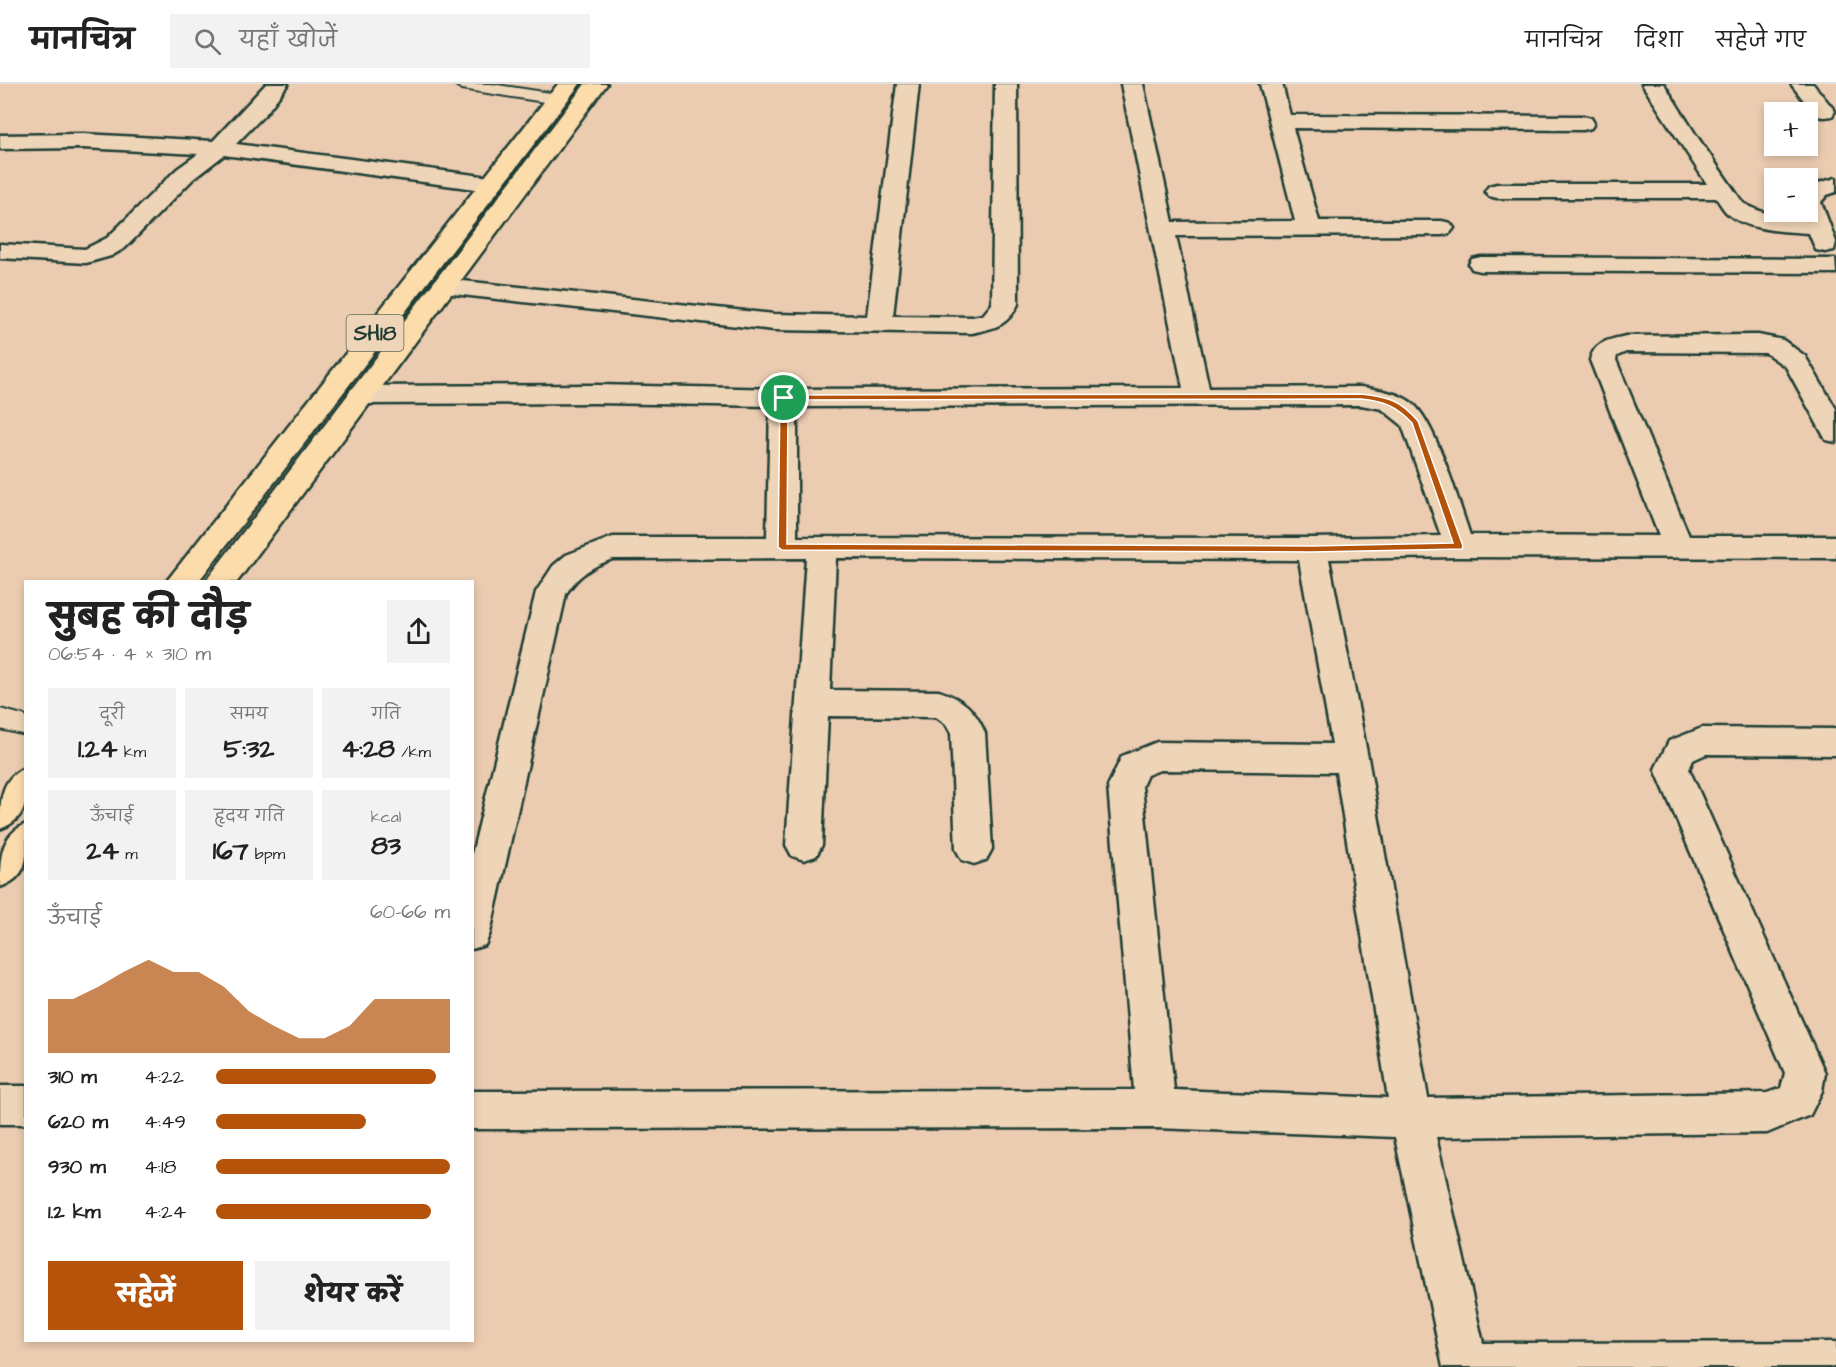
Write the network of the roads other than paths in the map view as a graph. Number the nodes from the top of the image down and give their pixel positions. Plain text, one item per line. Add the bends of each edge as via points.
1 (277, 84) edge
2 (462, 84) edge
3 (596, 84) edge
4 (908, 84) edge
5 (1006, 84) edge
6 (1132, 84) edge
7 (1271, 84) edge
8 (1653, 84) edge
9 (1802, 84) edge
10 (563, 92) edge
11 (1824, 111) dead end
12 (1281, 121) junction
13 (1583, 123) dead end
14 (0, 142) edge
15 (219, 148) junction
16 (490, 184) junction
17 (1836, 186) edge
18 (1497, 191) dead end
19 (1722, 192) junction
20 (1818, 227) junction
21 (1309, 228) junction
22 (1442, 228) dead end
23 (1162, 229) junction
24 (0, 251) edge
25 (1481, 264) dead end
26 (1835, 267) edge
27 (444, 286) junction
28 (879, 325) junction
29 (361, 395) junction
30 (1198, 397) junction
31 (784, 398) junction
32 (1836, 433) edge
33 (1459, 546) junction
34 (1678, 546) junction
35 (782, 547) junction
36 (822, 547) junction
37 (1836, 547) edge
38 (1312, 549) junction
39 (183, 580) edge
40 (222, 580) edge
41 (813, 703) junction
42 (0, 719) edge
43 (24, 725) edge
44 (1836, 742) edge
45 (1351, 758) junction
46 (24, 784) edge
47 (0, 814) edge
48 (24, 842) edge
49 (804, 845) dead end
50 (974, 849) dead end
51 (0, 872) edge
52 (474, 924) edge
53 (0, 1105) edge
54 (24, 1105) edge
55 (1156, 1109) junction
56 (474, 1110) edge
57 (1411, 1118) junction
58 (1834, 1365) edge
59 (1465, 1366) edge

1 - 15 street
2 - 10 lane
3 - 27 main road, SH18
4 - 28 street
5 - 28 street via 1005,304 1001,313 991,321 972,325
6 - 23 street
7 - 12 street
8 - 19 street
9 - 11 street
10 - 16 main road, SH18
12 - 13 street
12 - 21 street
14 - 15 street via 83,141
15 - 16 street
15 - 24 street via 185,174 116,243 102,251 70,256
16 - 39 main road, SH18
17 - 20 street via 1819,190 1809,201
18 - 19 street
19 - 20 street via 1746,216
20 - 26 street
21 - 22 street
21 - 23 street
23 - 30 street
25 - 26 street
27 - 28 street via 763,321
27 - 29 main road, SH18
29 - 31 street
29 - 40 main road, SH18
30 - 31 street
30 - 33 street via 1361,396 1383,399 1402,408 1415,422
31 - 35 street
32 - 34 street via 1796,362 1774,346 1758,342 1626,345 1605,352 1603,360
33 - 34 street
33 - 38 street
34 - 37 street
35 - 36 street
35 - 52 street via 614,548 590,555 565,570 551,592
36 - 38 street
36 - 41 street
38 - 45 street
41 - 49 street
41 - 50 street via 939,704 953,709 968,733
42 - 43 lane
44 - 57 street via 1701,741 1681,751 1672,769 1805,1073 1803,1093 1790,1107 1767,1113
45 - 55 street via 1157,756 1134,766 1125,786
45 - 57 street
46 - 47 main road
48 - 51 main road
53 - 54 street
55 - 56 street
55 - 57 street
57 - 59 street
58 - 59 street

